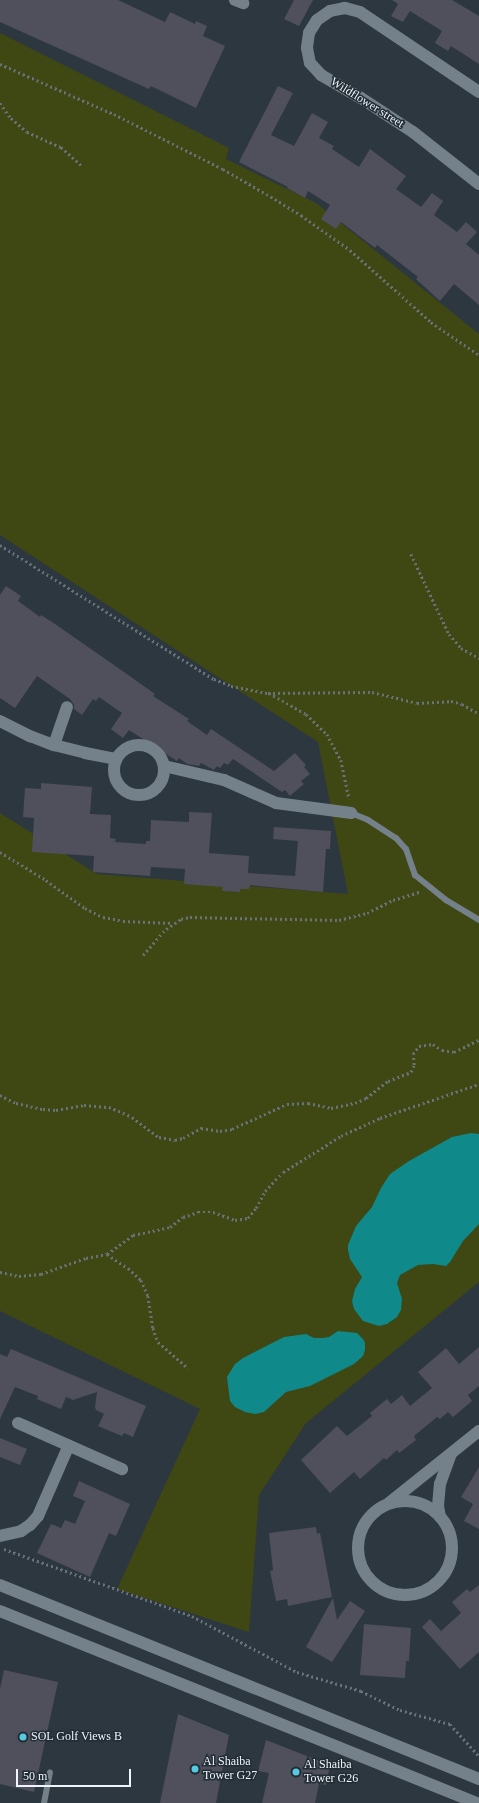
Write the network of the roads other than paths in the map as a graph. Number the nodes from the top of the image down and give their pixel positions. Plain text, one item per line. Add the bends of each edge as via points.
1 (479, 92) edge
2 (479, 184) edge
3 (66, 707) dead end
4 (0, 721) edge
5 (54, 745) junction
6 (116, 759) junction
7 (164, 766) junction
8 (351, 813) joint
9 (479, 920) edge
10 (18, 1423) dead end
11 (479, 1431) edge
12 (68, 1445) junction
13 (452, 1453) junction
14 (122, 1469) dead end
15 (388, 1504) junction
16 (440, 1517) junction
17 (0, 1536) edge
18 (0, 1585) edge
19 (0, 1611) edge
20 (50, 1773) dead end
21 (479, 1778) edge
22 (44, 1803) edge
23 (478, 1803) edge

1 - 2 street, Wildflower street via 360,12 345,8 330,11 317,20 309,33 306,48 310,63 321,75 413,132
3 - 5 street
4 - 5 street
5 - 6 street
6 - 7 street via 126,747 142,744 157,752
6 - 7 street via 113,776 123,790 130,794 147,794 155,790 162,779
7 - 8 street via 224,780 276,803
8 - 9 lane via 368,820 396,838 406,849 415,875 435,892
10 - 12 street
11 - 13 street
12 - 14 street
12 - 17 street via 38,1516 21,1531
13 - 15 street
13 - 16 street via 444,1468 440,1484
15 - 16 street via 398,1501 421,1504
15 - 16 street via 372,1515 361,1530 358,1542 361,1567 368,1578 388,1592 413,1595 430,1588 444,1575 450,1564 452,1552 447,1527
18 - 21 street
19 - 23 street
20 - 22 lane

